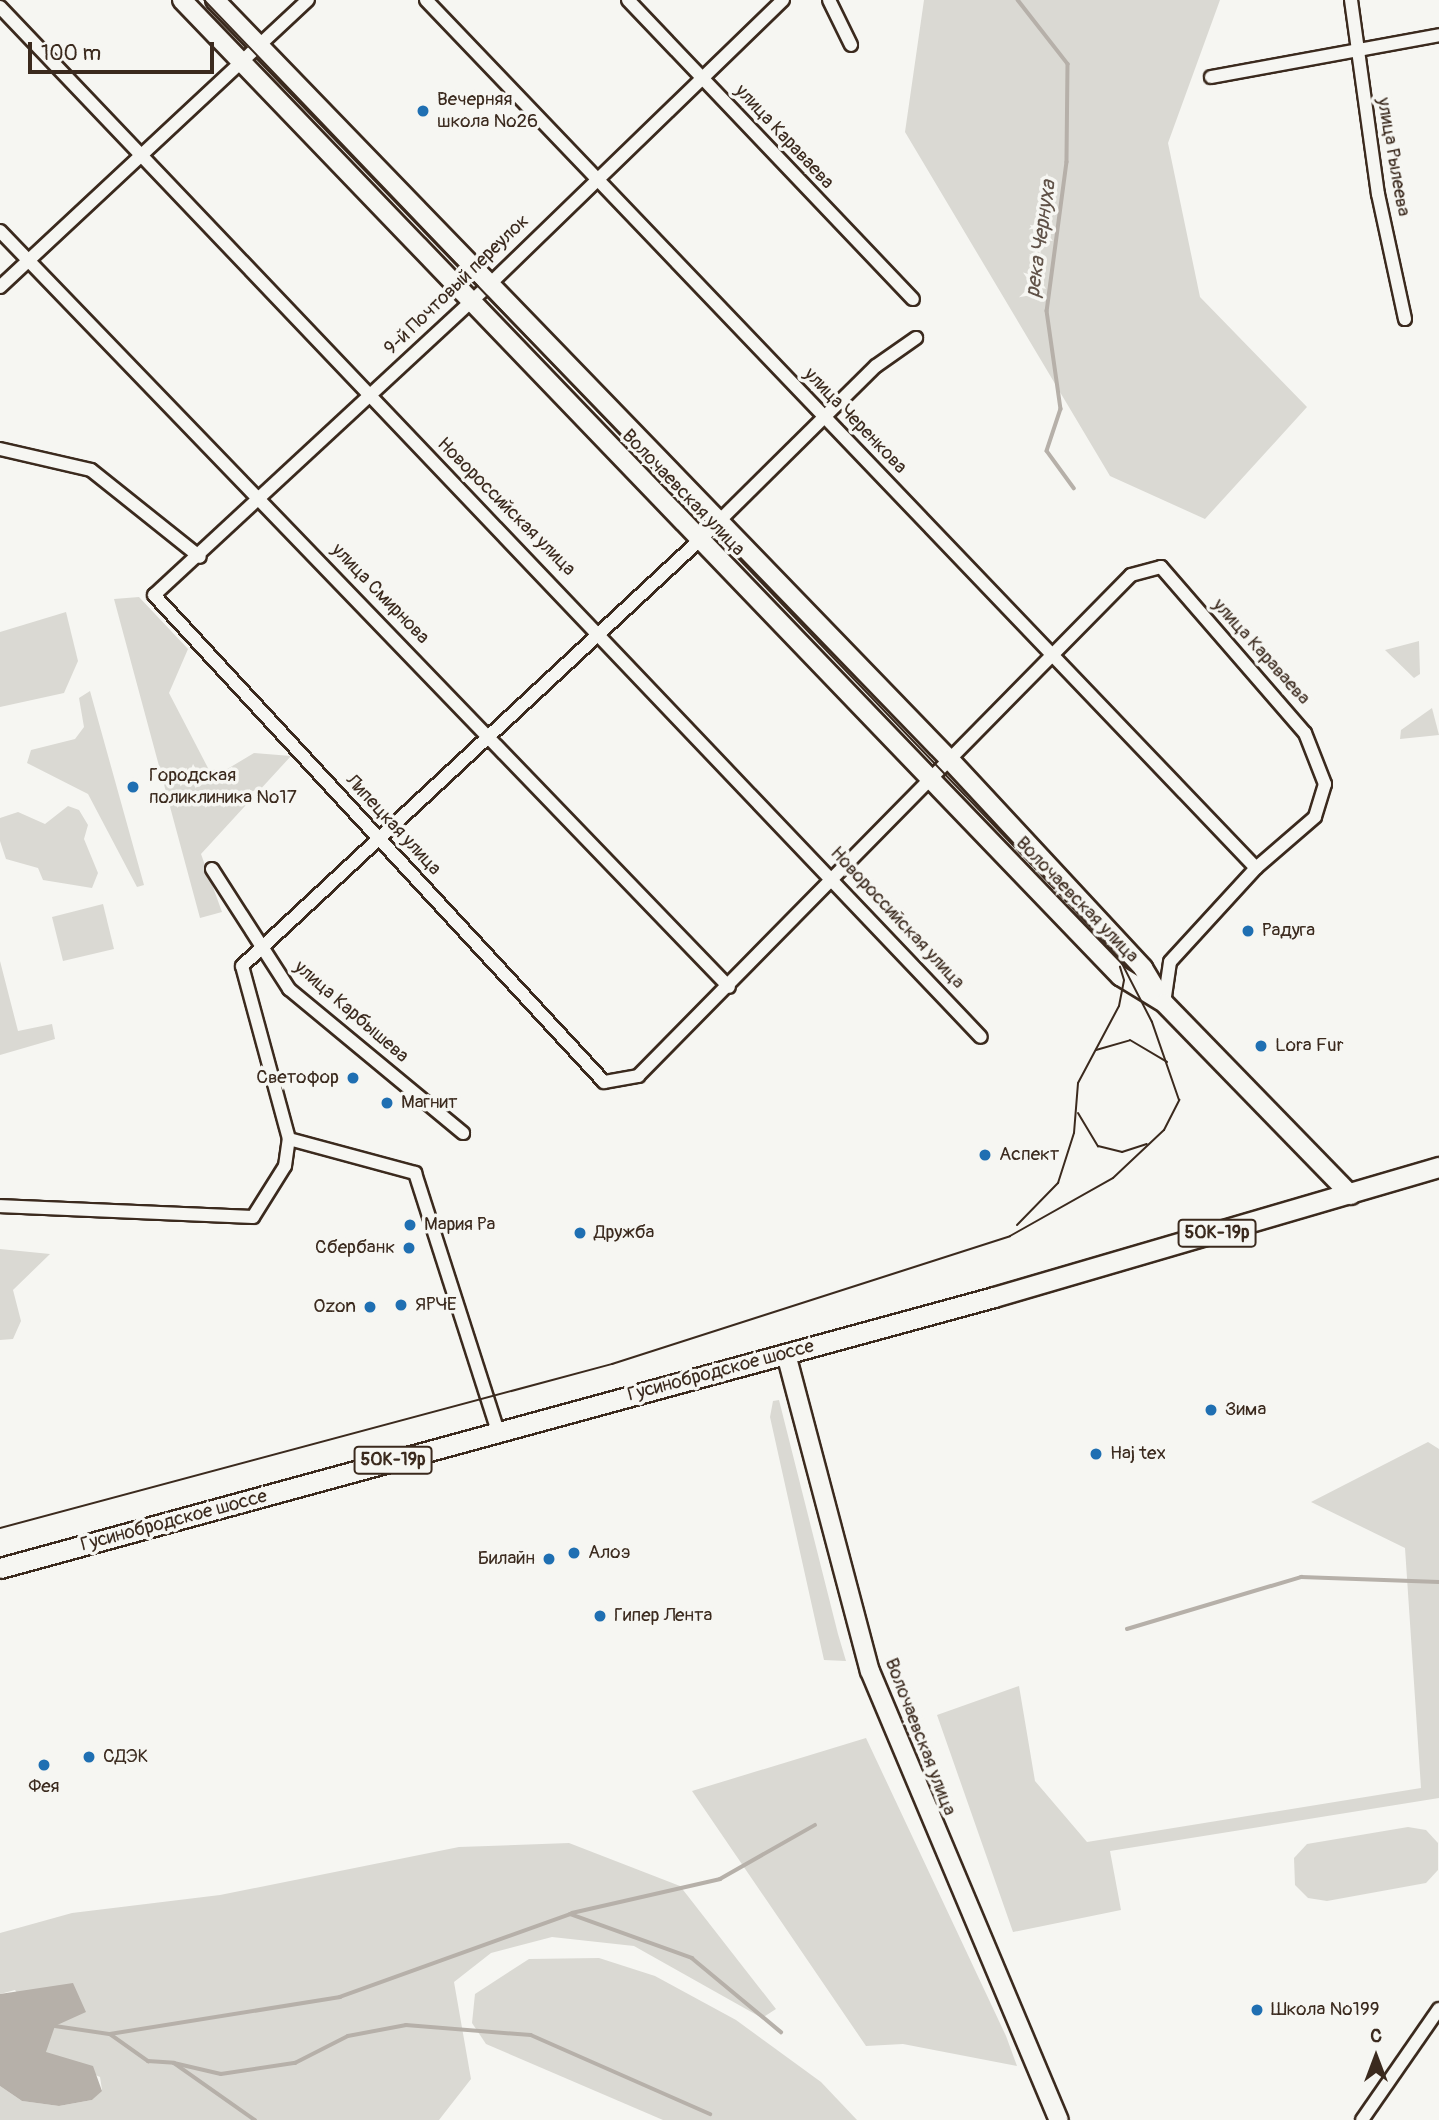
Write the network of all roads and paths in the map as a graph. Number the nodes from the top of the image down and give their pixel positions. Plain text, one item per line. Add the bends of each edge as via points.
1 (182, 0) edge
2 (215, 0) edge
3 (307, 0) edge
4 (426, 0) edge
5 (628, 0) edge
6 (783, 0) edge
7 (829, 0) edge
8 (1351, 0) edge
9 (0, 7) edge
10 (1439, 35) edge
11 (850, 45) dead end
12 (260, 47) junction
13 (1356, 50) junction
14 (242, 62) junction
15 (699, 75) junction
16 (1211, 77) dead end
17 (137, 154) junction
18 (595, 178) junction
19 (0, 231) edge
20 (28, 260) junction
21 (489, 285) junction
22 (0, 287) edge
23 (913, 299) dead end
24 (471, 301) junction
25 (1405, 319) dead end
26 (916, 338) dead end
27 (369, 395) junction
28 (825, 418) junction
29 (0, 449) edge
30 (259, 498) junction
31 (719, 523) junction
32 (700, 541) junction
33 (200, 557) junction
34 (154, 595) joint
35 (602, 632) junction
36 (1052, 654) junction
37 (491, 735) junction
38 (950, 760) junction
39 (931, 780) junction
40 (382, 841) junction
41 (1256, 868) junction
42 (212, 869) dead end
43 (833, 877) junction
44 (259, 949) junction
45 (729, 987) junction
46 (1164, 1003) junction
47 (981, 1037) dead end
48 (463, 1133) dead end
49 (289, 1139) junction
50 (1439, 1167) edge
51 (1352, 1195) junction
52 (0, 1206) edge
53 (786, 1354) junction
54 (498, 1431) junction
55 (0, 1568) edge
56 (1439, 2009) edge
57 (1059, 2120) edge
58 (1362, 2120) edge

1 - 14 main road, Волочаевская улица
2 - 12 main road, Волочаевская улица
3 - 12 street
4 - 18 street, улица Черенкова
5 - 15 street, улица Караваева
6 - 15 street, 9-й Почтовый переулок
7 - 11 street
8 - 13 street, улица Рылеева
9 - 17 street, Новороссийская улица
10 - 13 street
12 - 14 street
12 - 21 main road, Волочаевская улица
13 - 16 street
13 - 25 street, улица Рылеева
14 - 17 street
14 - 24 main road, Волочаевская улица
15 - 18 street, 9-й Почтовый переулок
15 - 23 street, улица Караваева
17 - 20 street
17 - 27 street, Новороссийская улица
18 - 21 street, 9-й Почтовый переулок
18 - 28 street, улица Черенкова
19 - 20 street, улица Смирнова
20 - 22 street
20 - 30 street, улица Смирнова
21 - 24 street, 9-й Почтовый переулок
21 - 31 main road, Волочаевская улица
24 - 27 street, 9-й Почтовый переулок
24 - 32 main road, Волочаевская улица
26 - 28 street via 876,366
27 - 30 street, 9-й Почтовый переулок
27 - 35 street, Новороссийская улица
28 - 31 street
28 - 36 street, улица Черенкова
29 - 33 street via 91,470
30 - 33 street, 9-й Почтовый переулок
30 - 37 street, улица Смирнова
31 - 32 street
31 - 38 main road, Волочаевская улица
32 - 35 street
32 - 39 main road, Волочаевская улица
33 - 34 street, 9-й Почтовый переулок
34 - 40 street, Липецкая улица
35 - 37 street
35 - 43 street, Новороссийская улица
36 - 38 street
36 - 41 street, улица Черенкова
36 - 41 street, улица Караваева via 1147,566 1170,575 1305,733 1325,784 1315,817
37 - 40 street
37 - 45 street, улица Смирнова
38 - 39 street
38 - 46 main road, Волочаевская улица via 1143,968
39 - 43 street
39 - 46 main road, Волочаевская улица via 1120,976
40 - 44 street
40 - 45 street, Липецкая улица via 604,1082 638,1076
41 - 46 street via 1170,962
42 - 44 street, улица Карбышева
43 - 45 street
43 - 47 street, Новороссийская улица
44 - 48 street, улица Карбышева via 289,989
44 - 49 street via 242,966
46 - 51 main road, Волочаевская улица
49 - 52 street via 285,1166 253,1217
49 - 54 street via 415,1173
50 - 51 main road, Гусинобродское шоссе / 50К-19р
51 - 53 main road, Гусинобродское шоссе / 50К-19р
53 - 54 main road, Гусинобродское шоссе / 50К-19р
53 - 57 main road, Волочаевская улица via 870,1671
54 - 55 main road, Гусинобродское шоссе / 50К-19р
56 - 58 street

